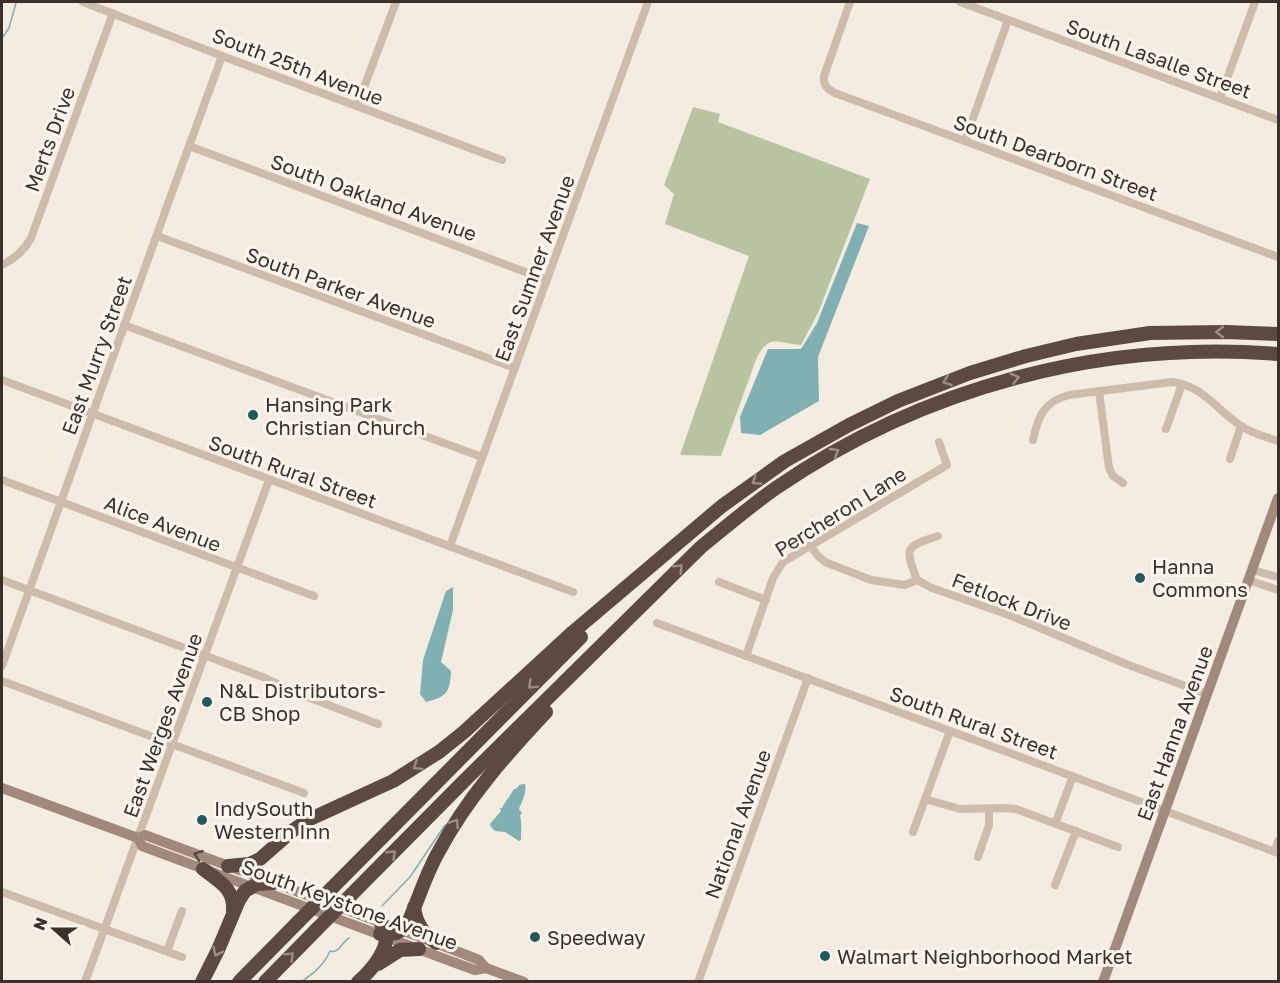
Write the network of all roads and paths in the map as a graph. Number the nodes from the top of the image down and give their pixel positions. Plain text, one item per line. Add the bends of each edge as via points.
1 (83, 2) edge
2 (396, 2) edge
3 (648, 2) edge
4 (850, 2) edge
5 (960, 2) edge
6 (1256, 2) edge
7 (113, 13) junction
8 (1008, 20) junction
9 (222, 56) junction
10 (1220, 98) junction
11 (357, 106) junction
12 (1278, 120) edge
13 (965, 141) junction
14 (189, 146) junction
15 (502, 160) dead end
16 (156, 236) junction
17 (1278, 257) edge
18 (2, 265) edge
19 (547, 280) junction
20 (124, 325) junction
21 (1278, 334) edge
22 (1278, 354) edge
23 (515, 368) junction
24 (2, 380) edge
25 (1182, 384) junction
26 (1099, 391) junction
27 (92, 414) junction
28 (1241, 426) junction
29 (1166, 429) dead end
30 (1033, 440) dead end
31 (1278, 441) edge
32 (939, 442) dead end
33 (482, 457) junction
34 (1230, 459) dead end
35 (2, 480) edge
36 (269, 480) junction
37 (1123, 483) dead end
38 (1278, 498) edge
39 (60, 502) junction
40 (938, 536) dead end
41 (810, 545) junction
42 (450, 546) junction
43 (237, 568) junction
44 (647, 569) junction
45 (1250, 575) junction
46 (1278, 577) edge
47 (2, 580) edge
48 (917, 580) junction
49 (719, 582) dead end
50 (661, 586) junction
51 (28, 590) junction
52 (1278, 590) edge
53 (573, 592) dead end
54 (314, 596) dead end
55 (766, 600) junction
56 (657, 623) dead end
57 (205, 656) junction
58 (746, 656) junction
59 (2, 666) edge
60 (808, 678) junction
61 (2, 681) edge
62 (1207, 694) junction
63 (378, 724) dead end
64 (950, 731) junction
65 (172, 744) junction
66 (1073, 776) junction
67 (2, 788) edge
68 (304, 793) dead end
69 (926, 799) junction
70 (989, 809) junction
71 (1165, 811) junction
72 (1055, 824) junction
73 (1076, 831) junction
74 (913, 832) dead end
75 (138, 838) junction
76 (1278, 841) edge
77 (277, 845) junction
78 (1118, 847) dead end
79 (1277, 853) edge
80 (978, 857) dead end
81 (228, 866) junction
82 (203, 869) junction
83 (262, 885) junction
84 (1055, 885) dead end
85 (2, 892) edge
86 (414, 907) junction
87 (182, 910) dead end
88 (231, 918) junction
89 (104, 929) junction
90 (401, 930) junction
91 (384, 932) junction
92 (436, 943) junction
93 (419, 949) junction
94 (167, 951) junction
95 (182, 957) dead end
96 (486, 968) junction
97 (371, 969) junction
98 (85, 981) edge
99 (202, 981) edge
100 (239, 981) edge
101 (265, 981) edge
102 (358, 981) edge
103 (524, 981) edge
104 (698, 981) edge
105 (1103, 981) edge

1 - 7 street, South 25th Avenue
2 - 11 street
3 - 19 street, East Sumner Avenue
4 - 13 street, South Dearborn Street via 824,76 828,89
5 - 8 street, South Lasalle Street
6 - 10 street
7 - 9 street, South 25th Avenue
7 - 18 street, Merts Drive via 31,238 19,254
8 - 10 street, South Lasalle Street
8 - 13 street
9 - 11 street, South 25th Avenue
9 - 14 street, East Murry Street
10 - 12 street, South Lasalle Street
11 - 15 street, South 25th Avenue
13 - 17 street, South Dearborn Street
14 - 16 street, East Murry Street
14 - 19 street, South Oakland Avenue
16 - 20 street, East Murry Street
16 - 23 street, South Parker Avenue
19 - 23 street, East Sumner Avenue
20 - 27 street, East Murry Street
20 - 33 street
21 -> 44 highway via 1150,333 1076,344 944,382 873,412 802,451 722,506
50 -> 22 highway via 716,534 777,488 842,447 928,406 1009,379 1107,358 1224,351
23 - 33 street, East Sumner Avenue
24 - 27 street, South Rural Street
25 - 26 street
25 - 28 street via 1203,394
25 - 29 street
26 - 30 street via 1069,395 1053,402 1041,414
26 - 37 street via 1108,468
27 - 36 street, South Rural Street
27 - 39 street, East Murry Street
28 - 31 street
28 - 34 street
32 - 41 street, Percheron Lane via 947,465
33 - 42 street, East Sumner Avenue
35 - 39 street, Alice Avenue
36 - 42 street, South Rural Street
36 - 43 street, East Werges Avenue
38 - 45 main road, East Hanna Avenue
39 - 43 street, Alice Avenue
39 - 51 street, East Murry Street
40 - 48 street via 916,543 911,549 909,561
41 - 48 street, Fetlock Drive via 825,562 871,580 905,585
41 - 55 street, Percheron Lane via 783,562
42 - 53 street, South Rural Street
43 - 54 street, Alice Avenue
43 - 57 street, East Werges Avenue
44 -> 77 highway via 439,752 393,781 312,818
44 -> 100 highway, bridge
45 - 46 street
45 - 52 street
45 - 62 main road, East Hanna Avenue
47 - 51 street
48 - 62 street, Fetlock Drive
49 - 55 street
86 -> 50 highway via 439,851 483,784
101 -> 50 highway, bridge
51 - 57 street
51 - 59 street, East Murry Street
55 - 58 street, Percheron Lane
56 - 58 street, South Rural Street
57 - 63 street
57 - 65 street, East Werges Avenue
58 - 60 street, South Rural Street
60 - 64 street, South Rural Street
60 - 104 street, National Avenue
61 - 65 street
62 - 71 main road, East Hanna Avenue
64 - 66 street, South Rural Street
64 - 69 street
65 - 68 street
65 - 75 street, East Werges Avenue
66 - 71 street, South Rural Street
66 - 72 street
67 - 75 main road, South Keystone Avenue
69 - 70 street via 960,809
69 - 74 street
70 - 72 street via 1016,809
70 - 80 street via 989,825
71 - 79 street, South Rural Street
71 - 105 main road, East Hanna Avenue
72 - 73 street
73 - 78 street
73 - 84 street
81 -> 75 main road, South Keystone Avenue via 145,835
75 - 82 main road, South Keystone Avenue via 142,846
75 - 89 street, East Werges Avenue
76 - 79 street
77 - 81 highway via 254,862
77 - 83 highway via 260,869
81 - 83 main road, South Keystone Avenue
82 - 83 main road, South Keystone Avenue
82 - 88 highway via 228,889 233,902
83 - 88 highway via 245,891
83 - 91 main road, South Keystone Avenue
85 - 89 street
86 - 90 highway
86 - 92 highway via 419,924
87 - 94 street
88 -> 99 highway
89 - 94 street
89 - 98 street, East Werges Avenue
90 - 91 highway
90 - 92 main road, South Keystone Avenue
91 - 93 main road, South Keystone Avenue
91 - 97 highway via 384,949
92 - 96 main road, South Keystone Avenue via 479,960
93 - 96 main road, South Keystone Avenue via 475,970
93 - 97 highway via 400,950
94 - 95 street
96 - 103 main road, South Keystone Avenue
97 - 102 highway

